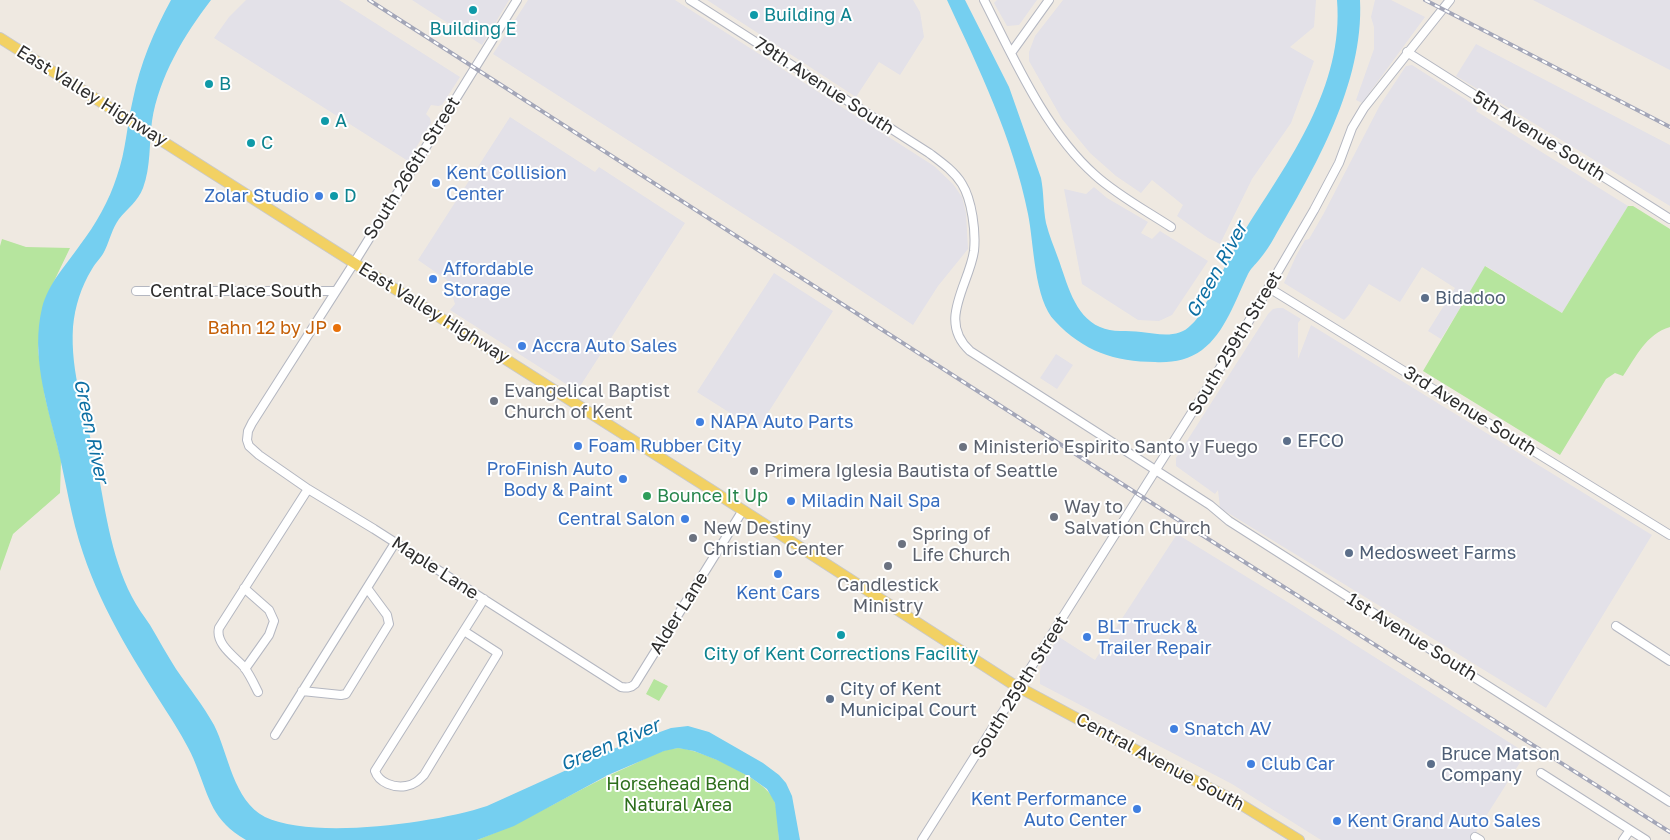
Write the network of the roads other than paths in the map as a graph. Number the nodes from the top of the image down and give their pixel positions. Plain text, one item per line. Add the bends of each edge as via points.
1 (517, 0) edge
2 (690, 0) edge
3 (984, 0) edge
4 (1049, 0) edge
5 (1450, 0) edge
6 (0, 38) edge
7 (1408, 52) junction
8 (1011, 53) junction
9 (1670, 219) edge
10 (1171, 227) dead end
11 (354, 263) junction
12 (1269, 288) junction
13 (136, 291) dead end
14 (335, 291) junction
15 (970, 351) joint
16 (248, 440) joint
17 (1156, 470) junction
18 (308, 489) junction
19 (743, 510) junction
20 (1670, 535) edge
21 (395, 543) junction
22 (244, 588) junction
23 (367, 588) junction
24 (484, 599) junction
25 (1616, 626) dead end
26 (464, 631) junction
27 (1670, 661) edge
28 (245, 669) junction
29 (1019, 687) junction
30 (630, 688) joint
31 (302, 691) junction
32 (258, 692) dead end
33 (275, 735) dead end
34 (1541, 773) dead end
35 (1670, 802) edge
36 (1630, 830) junction
37 (922, 840) edge
38 (1300, 840) edge
39 (1623, 840) edge
40 (1646, 840) edge

1 - 11 street, South 266th Street
2 - 15 street, 79th Avenue South via 928,153 955,175 967,194 972,218 974,251 955,317 958,333
3 - 8 street
4 - 8 street
5 - 7 street, South 259th Street
6 - 11 main road, East Valley Highway
7 - 9 street, 5th Avenue South
7 - 12 street, South 259th Street via 1352,128 1335,170
8 - 10 street via 1054,128 1084,165
11 - 14 street, South 266th Street
11 - 19 main road, East Valley Highway
12 - 17 street, South 259th Street
12 - 20 street, 3rd Avenue South
13 - 14 street, Central Place South
14 - 16 street, South 266th Street via 252,423
15 - 17 street, 1st Avenue South
16 - 18 street, Maple Lane via 258,455
17 - 29 street, South 259th Street
17 - 35 street, 1st Avenue South via 1235,525
18 - 21 street, Maple Lane
18 - 22 street
19 - 29 main road, East Valley Highway
19 - 30 street, Alder Lane
21 - 23 street
21 - 24 street, Maple Lane
22 - 28 street via 217,634
22 - 28 street via 269,610 274,620 269,635
23 - 31 street
23 - 31 street via 389,624 346,694
24 - 26 street
24 - 30 street, Maple Lane via 622,687
25 - 27 street
26 - 26 street via 498,653 424,775 405,787 384,783 375,771
28 - 32 street
29 - 37 street, South 259th Street
29 - 38 main road, Central Avenue South via 1237,802
31 - 33 street
34 - 36 street
36 - 39 street
36 - 40 street

